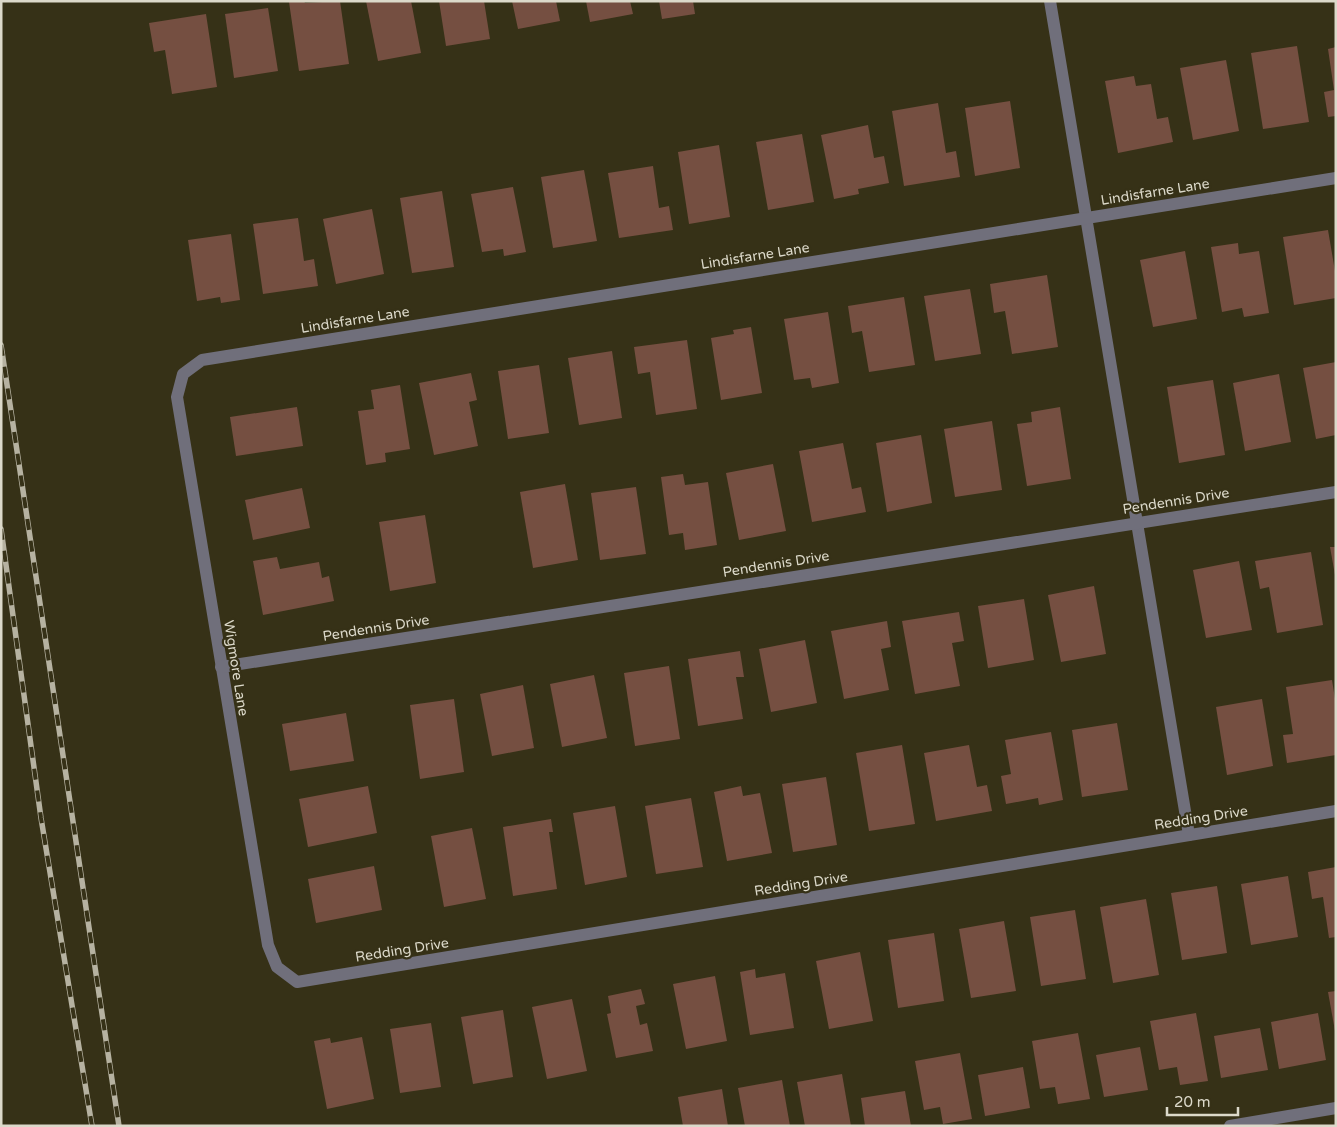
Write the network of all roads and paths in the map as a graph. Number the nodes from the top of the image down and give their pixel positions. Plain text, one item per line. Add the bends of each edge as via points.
1 (1050, 1) edge
2 (1336, 178) edge
3 (1086, 218) junction
4 (183, 374) joint
5 (1336, 492) edge
6 (1137, 522) junction
7 (221, 668) junction
8 (1336, 811) edge
9 (1189, 835) junction
10 (277, 966) joint
11 (1336, 1108) edge
12 (1230, 1126) edge

1 - 3 street
2 - 3 street, Lindisfarne Lane
3 - 4 street, Lindisfarne Lane via 202,360
3 - 6 street
4 - 7 street, Wigmore Lane via 177,397
5 - 6 street, Pendennis Drive
6 - 7 street, Pendennis Drive
6 - 9 street
7 - 10 street, Wigmore Lane via 268,945
8 - 9 street, Redding Drive
9 - 10 street, Redding Drive via 297,982
11 - 12 street

